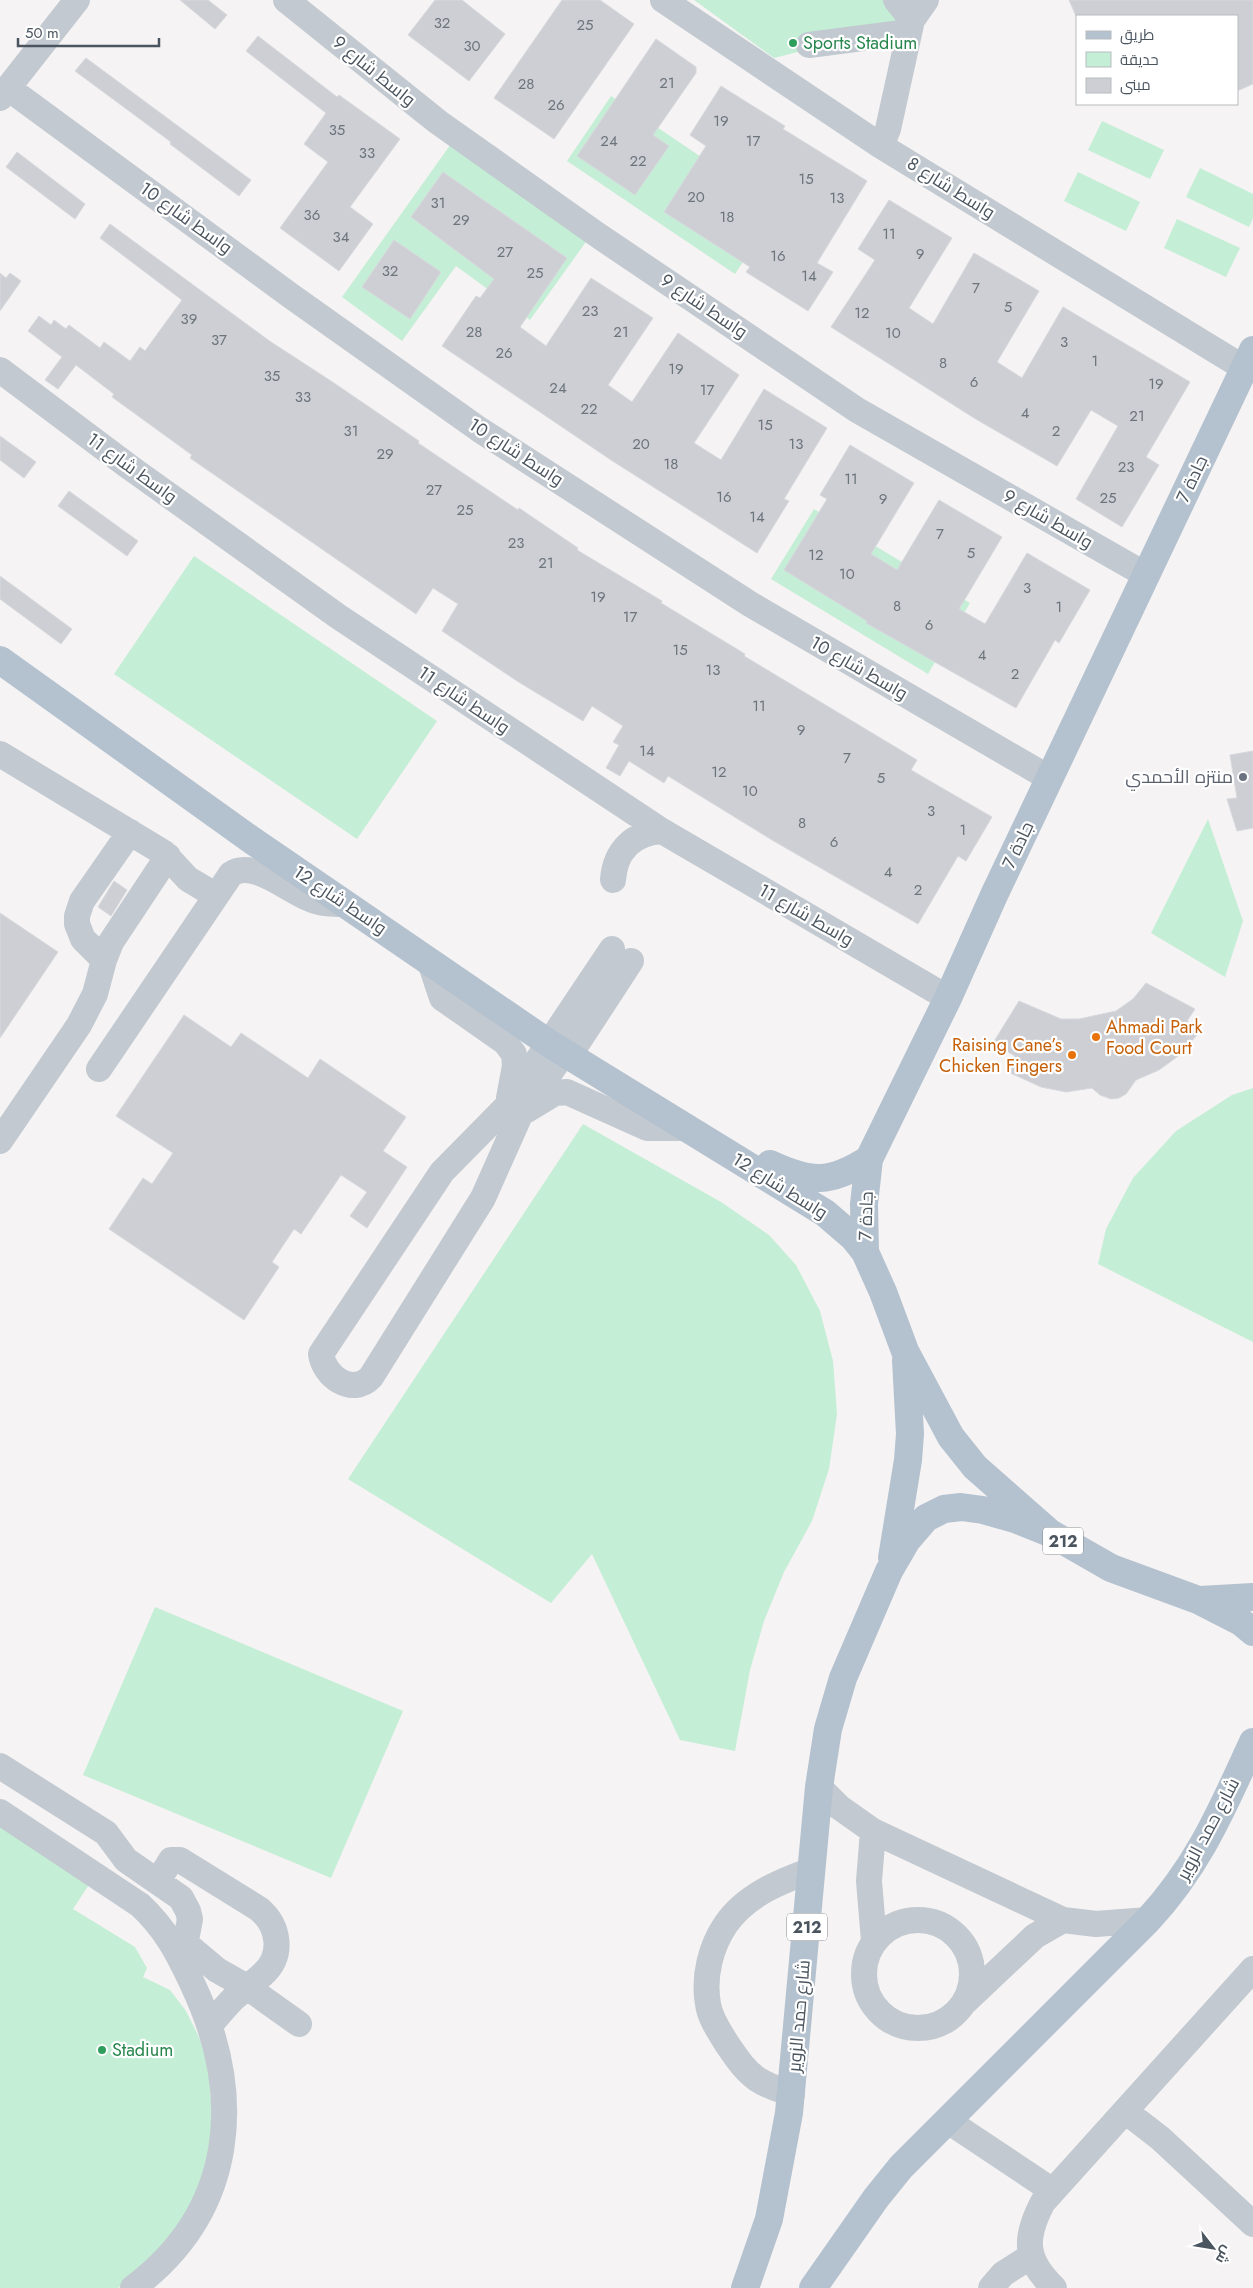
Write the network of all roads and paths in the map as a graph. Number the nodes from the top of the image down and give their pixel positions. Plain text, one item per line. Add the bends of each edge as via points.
1 (77, 0) edge
2 (286, 0) edge
3 (663, 0) edge
4 (911, 13) edge
5 (809, 45) dead end
6 (4, 93) edge
7 (881, 146) junction
8 (1249, 359) edge
9 (0, 370) edge
10 (1146, 575) junction
11 (0, 660) edge
12 (0, 754) edge
13 (1050, 778) junction
14 (662, 831) junction
15 (130, 832) junction
16 (168, 856) junction
17 (613, 880) dead end
18 (215, 895) junction
19 (345, 904) junction
20 (621, 955) dead end
21 (104, 960) junction
22 (430, 962) junction
23 (948, 998) junction
24 (561, 1051) junction
25 (99, 1069) dead end
26 (513, 1111) junction
27 (688, 1128) junction
28 (0, 1141) edge
29 (462, 1152) junction
30 (869, 1159) junction
31 (494, 1173) junction
32 (865, 1252) junction
33 (905, 1350) junction
34 (1050, 1533) junction
35 (889, 1572) junction
36 (1253, 1597) edge
37 (1198, 1600) junction
38 (1253, 1632) edge
39 (1253, 1742) edge
40 (0, 1766) edge
41 (819, 1787) junction
42 (0, 1812) edge
43 (873, 1831) junction
44 (812, 1870) junction
45 (158, 1881) junction
46 (1063, 1920) junction
47 (1148, 1920) junction
48 (874, 1941) junction
49 (184, 1953) junction
50 (1253, 1969) edge
51 (247, 1987) junction
52 (966, 2001) junction
53 (299, 2024) dead end
54 (210, 2025) junction
55 (792, 2094) junction
56 (1125, 2112) junction
57 (948, 2121) junction
58 (1053, 2191) junction
59 (1253, 2224) edge
60 (1031, 2256) junction
61 (133, 2288) edge
62 (746, 2288) edge
63 (813, 2288) edge
64 (991, 2288) edge
65 (1054, 2288) edge

1 - 6 street
2 - 10 street, واسط شارع 9 via 438,122 599,236 858,410
3 - 7 street, واسط شارع 8
4 - 5 street
4 - 7 street via 888,129
6 - 13 street, واسط شارع 10 via 480,430 750,604
7 - 8 street, واسط شارع 8
8 - 10 main road, جادة 7
9 - 14 street, واسط شارع 11 via 339,617
10 - 13 main road, جادة 7
11 - 19 main road, واسط شارع 12
12 - 15 street
13 - 23 main road, جادة 7
14 - 17 street via 641,835 623,849 617,858
14 - 23 street, واسط شارع 11
15 - 16 street
15 - 21 street via 82,901 77,916 83,939
16 - 18 street via 188,879
16 - 21 street via 111,942
18 - 19 street via 230,874 249,869 311,900
18 - 25 street
19 - 22 main road, واسط شارع 12
20 - 24 street
21 - 28 street via 88,1010
22 - 24 main road, واسط شارع 12
22 - 26 street via 442,998 506,1042 514,1054
23 - 30 main road, جادة 7
24 - 26 street
24 - 27 main road, واسط شارع 12
26 - 27 street via 567,1092 647,1128
26 - 29 street
26 - 31 street
27 - 30 main road, واسط شارع 12 via 791,1174 818,1179 848,1173
27 - 32 main road, واسط شارع 12 via 825,1212
29 - 31 street
29 - 31 street via 442,1172 321,1354 329,1374 350,1385 360,1385 372,1377 483,1198
30 - 32 main road, جادة 7 via 864,1204
32 - 33 main road, جادة 7
33 - 34 main road, جادة 7 via 951,1437 975,1467
33 - 35 main road, جادة 7 via 910,1434
34 - 35 main road, 212 via 983,1510 944,1509 926,1518 906,1540
34 - 37 main road, 212 via 1111,1568
35 - 41 main road, شارع حمد الزوير / 212 via 835,1703
36 - 37 main road
37 - 38 main road, 212 via 1241,1622
39 - 47 main road, شارع حمد الزوير via 1194,1861
40 - 45 street via 106,1833 126,1860
41 - 43 street via 839,1807
41 - 44 main road, شارع حمد الزوير / 212
42 - 49 street via 140,1905
43 - 46 street
43 - 48 street via 869,1881
44 - 55 main road, شارع حمد الزوير / 212
44 - 55 street via 778,1882 748,1901 727,1923 712,1949 708,1973 708,2004 714,2024 738,2062 757,2079
45 - 49 street via 176,1893 185,1904 190,1919
45 - 51 street via 171,1860 177,1859 267,1916 276,1934 275,1955 265,1973
46 - 47 street via 1096,1924
46 - 52 street via 1035,1936
47 - 57 main road, شارع حمد الزوير
48 - 52 street via 898,1923 912,1920 927,1920 954,1933 970,1958 971,1987
48 - 52 street via 867,1954 864,1984 868,1998 888,2020 901,2027 930,2028 944,2022
49 - 51 street
49 - 54 street
50 - 56 street
51 - 53 street
51 - 54 street
54 - 61 street via 219,2054 226,2102 225,2127 215,2176 180,2242
55 - 62 main road, شارع حمد الزوير / 212 via 769,2219
56 - 58 street
56 - 59 street via 1160,2138
57 - 58 street
57 - 63 main road, شارع حمد الزوير via 901,2167
58 - 60 street via 1034,2219 1030,2237
60 - 64 street via 1003,2274
60 - 65 street via 1039,2274

